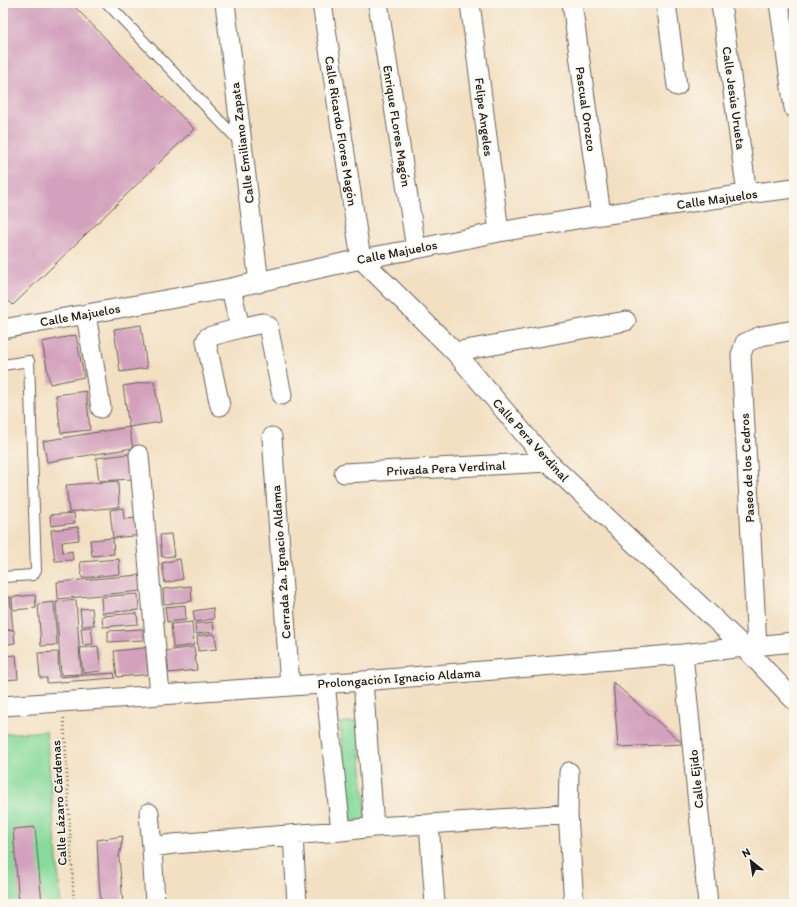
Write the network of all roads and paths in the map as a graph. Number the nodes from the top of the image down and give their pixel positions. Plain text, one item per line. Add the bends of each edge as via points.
1 (107, 3) edge
2 (225, 3) edge
3 (322, 3) edge
4 (378, 3) edge
5 (470, 3) edge
6 (572, 3) edge
7 (666, 3) edge
8 (721, 3) edge
9 (779, 3) edge
10 (677, 86) dead end
11 (794, 108) edge
12 (243, 146) junction
13 (794, 188) edge
14 (747, 194) junction
15 (601, 216) junction
16 (499, 232) junction
17 (416, 249) junction
18 (361, 259) junction
19 (259, 282) junction
20 (231, 288) junction
21 (86, 314) junction
22 (626, 321) dead end
23 (240, 328) junction
24 (3, 329) edge
25 (794, 330) edge
26 (455, 352) junction
27 (3, 365) edge
28 (282, 395) dead end
29 (220, 406) dead end
30 (101, 408) dead end
31 (272, 437) dead end
32 (140, 455) dead end
33 (548, 462) junction
34 (344, 473) dead end
35 (3, 577) edge
36 (794, 642) edge
37 (751, 646) junction
38 (683, 654) junction
39 (363, 681) junction
40 (325, 683) junction
41 (290, 686) junction
42 (160, 695) junction
43 (794, 700) edge
44 (63, 702) junction
45 (3, 706) edge
46 (569, 772) dead end
47 (148, 814) dead end
48 (568, 814) junction
49 (429, 824) junction
50 (374, 827) junction
51 (341, 832) junction
52 (293, 835) junction
53 (152, 847) junction
54 (74, 904) edge
55 (155, 904) edge
56 (297, 904) edge
57 (435, 904) edge
58 (574, 904) edge
59 (708, 904) edge

1 - 12 lane
2 - 12 street, Calle Emiliano Zapata
3 - 18 street, Calle Ricardo Flores Magón
4 - 17 street, Enrique FLores Magón
5 - 16 street, Felipe Angeles
6 - 15 street, Pascual Orozco
7 - 10 street
8 - 14 street, Calle Jesús Urueta
9 - 11 street
12 - 19 street, Calle Emiliano Zapata
13 - 14 street, Calle Majuelos
14 - 15 street, Calle Majuelos
15 - 16 street, Calle Majuelos
16 - 17 street, Calle Majuelos
17 - 18 street, Calle Majuelos
18 - 19 street, Calle Majuelos
18 - 26 street, Calle Pera Verdinal
19 - 20 street, Calle Majuelos
20 - 21 street, Calle Majuelos
20 - 23 street
21 - 24 street, Calle Majuelos
21 - 30 street
22 - 26 street
23 - 28 street via 263,323 268,326
23 - 29 street via 208,337 206,341
25 - 37 street, Paseo de los Cedros via 760,336 745,343 741,355
26 - 33 street, Calle Pera Verdinal
27 - 35 lane via 29,361 36,570 33,575
31 - 41 street, Cerrada 2a. Ignacio Aldama
32 - 42 street
33 - 34 street, Privada Pera Verdinal
33 - 37 street, Calle Pera Verdinal
36 - 37 street, Prolongación Ignacio Aldama
37 - 38 street, Prolongación Ignacio Aldama
37 - 43 street, Calle Pera Verdinal
38 - 39 street, Prolongación Ignacio Aldama
38 - 59 street, Calle Ejido
39 - 40 street, Prolongación Ignacio Aldama
39 - 50 street
40 - 41 street, Prolongación Ignacio Aldama
40 - 51 street
41 - 42 street, Prolongación Ignacio Aldama
42 - 44 street, Prolongación Ignacio Aldama
44 - 45 street, Prolongación Ignacio Aldama
44 - 54 path, Calle Lázaro Cárdenas
46 - 48 street
47 - 53 street
48 - 49 street
48 - 58 street
49 - 50 street
49 - 57 street
50 - 51 street
51 - 52 street
52 - 53 street
52 - 56 street
53 - 55 street

